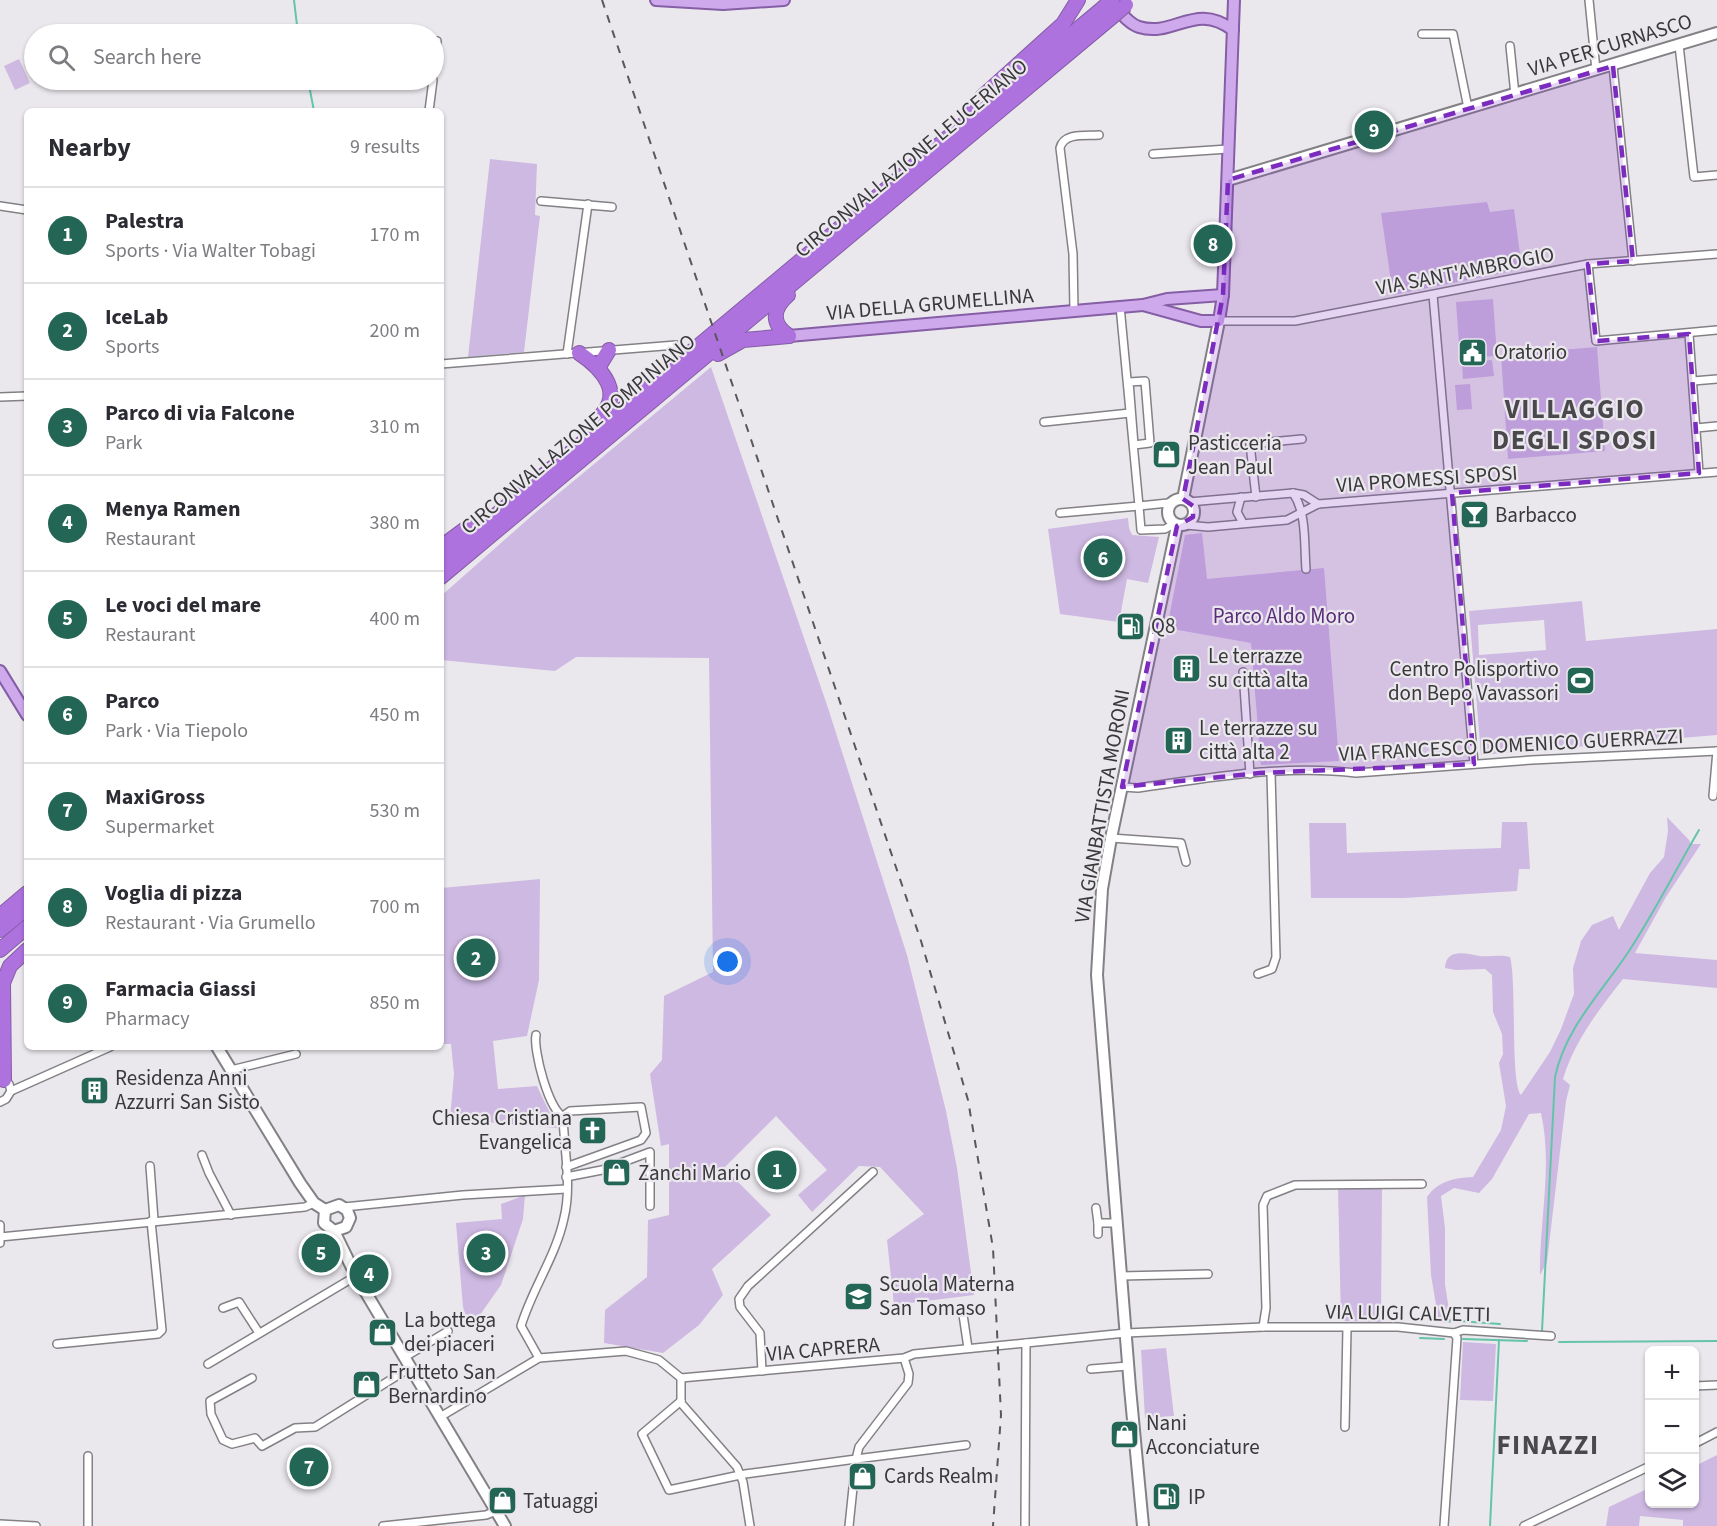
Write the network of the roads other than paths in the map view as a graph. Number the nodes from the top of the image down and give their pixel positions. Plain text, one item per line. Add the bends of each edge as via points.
1 (656, 0) edge
2 (784, 0) edge
3 (1078, 0) edge
4 (1234, 0) edge
5 (1589, 0) edge
6 (1129, 2) edge
7 (1109, 6) edge
8 (1233, 30) junction
9 (1717, 33) edge
10 (1422, 34) dead end
11 (1679, 45) junction
12 (1510, 46) dead end
13 (1613, 66) junction
14 (1596, 70) junction
15 (432, 90) edge
16 (1515, 95) junction
17 (429, 108) edge
18 (1468, 108) junction
19 (965, 123) junction
20 (1099, 135) dead end
21 (1228, 149) junction
22 (1153, 154) dead end
23 (1717, 176) edge
24 (1228, 180) junction
25 (541, 201) dead end
26 (588, 204) junction
27 (0, 206) edge
28 (612, 207) dead end
29 (24, 210) edge
30 (1717, 254) edge
31 (1633, 261) junction
32 (819, 262) junction
33 (1588, 264) junction
34 (1223, 295) junction
35 (1433, 295) junction
36 (1143, 305) junction
37 (1120, 306) junction
38 (1074, 311) junction
39 (1219, 321) junction
40 (1717, 330) edge
41 (1689, 334) junction
42 (789, 336) junction
43 (713, 340) junction
44 (676, 345) dead end
45 (609, 350) junction
46 (573, 353) junction
47 (444, 364) edge
48 (598, 368) junction
49 (1717, 379) edge
50 (1693, 381) junction
51 (24, 396) edge
52 (0, 397) edge
53 (1130, 413) junction
54 (1044, 422) dead end
55 (1717, 426) edge
56 (619, 427) junction
57 (1696, 428) junction
58 (1302, 439) dead end
59 (1150, 443) joint
60 (1717, 471) edge
61 (1699, 473) junction
62 (1293, 493) junction
63 (1452, 493) junction
64 (1241, 497) junction
65 (1256, 497) junction
66 (1182, 500) junction
67 (512, 501) junction
68 (1318, 504) junction
69 (1139, 506) junction
70 (1060, 513) dead end
71 (1300, 515) junction
72 (1243, 523) junction
73 (1179, 525) junction
74 (444, 545) edge
75 (444, 558) edge
76 (1306, 568) dead end
77 (444, 574) edge
78 (0, 671) edge
79 (1243, 672) dead end
80 (24, 711) edge
81 (1717, 751) edge
82 (1474, 764) junction
83 (1271, 773) junction
84 (1250, 774) junction
85 (1122, 787) junction
86 (1713, 796) dead end
87 (1116, 839) junction
88 (1186, 862) dead end
89 (24, 896) edge
90 (24, 910) edge
91 (0, 916) edge
92 (0, 930) edge
93 (24, 930) edge
94 (24, 949) edge
95 (0, 950) edge
96 (24, 950) edge
97 (0, 968) edge
98 (1258, 975) dead end
99 (536, 1035) dead end
100 (101, 1050) edge
101 (219, 1050) edge
102 (296, 1054) dead end
103 (231, 1070) junction
104 (5, 1083) edge
105 (0, 1102) edge
106 (0, 1108) edge
107 (563, 1116) junction
108 (202, 1155) dead end
109 (150, 1166) dead end
110 (566, 1167) junction
111 (873, 1172) dead end
112 (567, 1177) junction
113 (1422, 1184) dead end
114 (566, 1189) junction
115 (314, 1203) junction
116 (650, 1206) dead end
117 (344, 1207) junction
118 (1096, 1208) dead end
119 (325, 1210) junction
120 (231, 1215) junction
121 (153, 1220) junction
122 (1098, 1222) junction
123 (1116, 1223) junction
124 (0, 1225) edge
125 (334, 1231) junction
126 (1098, 1234) dead end
127 (0, 1237) edge
128 (0, 1243) edge
129 (1208, 1274) dead end
130 (356, 1276) junction
131 (1121, 1276) junction
132 (223, 1308) dead end
133 (962, 1308) dead end
134 (1263, 1327) junction
135 (1347, 1328) junction
136 (448, 1331) dead end
137 (1126, 1332) junction
138 (259, 1333) junction
139 (1454, 1333) junction
140 (1551, 1336) dead end
141 (1026, 1343) junction
142 (57, 1344) dead end
143 (968, 1348) junction
144 (405, 1357) junction
145 (539, 1358) junction
146 (904, 1358) junction
147 (208, 1364) dead end
148 (1128, 1366) junction
149 (411, 1367) junction
150 (1091, 1369) dead end
151 (762, 1371) junction
152 (252, 1378) dead end
153 (681, 1378) junction
154 (1717, 1385) edge
155 (1699, 1386) edge
156 (681, 1401) junction
157 (440, 1418) junction
158 (1345, 1427) dead end
159 (1717, 1432) edge
160 (1699, 1442) edge
161 (966, 1445) dead end
162 (88, 1456) dead end
163 (856, 1459) junction
164 (1645, 1468) edge
165 (739, 1476) junction
166 (496, 1511) junction
167 (0, 1524) edge
168 (36, 1526) edge
169 (88, 1526) edge
170 (383, 1526) edge
171 (505, 1526) edge
172 (750, 1526) edge
173 (849, 1526) edge
174 (1025, 1526) edge
175 (1143, 1526) edge
176 (1444, 1526) edge
177 (1524, 1526) edge

1 - 2 main road via 723,4
3 - 19 highway via 1063,24 982,98
4 - 8 main road
5 - 14 street
6 - 7 highway, CIRCONVALLAZIONE LEUCERIANO, bridge
7 - 8 main road via 1138,27 1155,28 1209,18
7 - 19 highway, CIRCONVALLAZIONE LEUCERIANO
7 - 32 highway, CIRCONVALLAZIONE LEUCERIANO
8 - 21 main road
9 - 11 main road, VIA PER CURNASCO
10 - 18 street via 1453,34
11 - 13 main road, VIA PER CURNASCO
11 - 23 street via 1694,177
12 - 16 street, VIA PER CURNASCO
13 - 14 main road, VIA PER CURNASCO
13 - 31 street
14 - 16 main road, VIA PER CURNASCO
15 - 17 street
16 - 18 main road, VIA PER CURNASCO
18 - 24 main road, VIA PER CURNASCO
19 - 43 highway, CIRCONVALLAZIONE LEUCERIANO
20 - 38 street via 1069,137 1060,148 1073,254
21 - 22 street
21 - 24 main road
24 - 34 main road
25 - 26 street
26 - 28 street
26 - 46 street
27 - 29 street
30 - 31 street, VIA SANT'AMBROGIO
31 - 33 street, VIA SANT'AMBROGIO
32 - 42 highway via 813,275 777,308 777,326
32 - 43 highway, CIRCONVALLAZIONE LEUCERIANO
33 - 35 street, VIA SANT'AMBROGIO
33 - 41 street via 1596,341
34 - 36 main road, VIA DELLA GRUMELLINA
34 - 39 main road
35 - 39 street, VIA SANT'AMBROGIO via 1295,321
35 - 63 street
36 - 37 main road, VIA DELLA GRUMELLINA
36 - 39 main road, VIA DELLA GRUMELLINA via 1202,321
37 - 38 main road, VIA DELLA GRUMELLINA
37 - 53 street
38 - 42 main road, VIA DELLA GRUMELLINA
39 - 66 main road, VIA GIANBATTISTA MORONI
40 - 41 street
41 - 50 street
42 - 56 highway via 743,340 728,347 644,416
43 - 56 highway, CIRCONVALLAZIONE POMPINIANO
43 - 67 highway, CIRCONVALLAZIONE POMPINIANO
44 - 45 street
45 - 46 street
45 - 48 highway
46 - 47 street
46 - 48 highway
48 - 67 highway via 610,387 608,409 544,463
49 - 50 street
50 - 57 street
51 - 52 street
53 - 54 street
53 - 69 street
55 - 57 street
56 - 77 highway, CIRCONVALLAZIONE POMPINIANO
57 - 61 street
58 - 65 street via 1250,444
59 - 59 street via 1134,445 1129,382 1145,381
60 - 61 street, VIA PROMESSI SPOSI
61 - 63 street, VIA PROMESSI SPOSI
62 - 65 street, VIA PROMESSI SPOSI
62 - 68 street, VIA PROMESSI SPOSI
62 - 71 street
63 - 68 street, VIA PROMESSI SPOSI
63 - 82 street
64 - 65 street, VIA PROMESSI SPOSI
64 - 66 street, VIA PROMESSI SPOSI
64 - 72 street via 1237,512
66 - 69 street, VIA PROMESSI SPOSI
66 - 73 main road, VIA GIANBATTISTA MORONI via 1167,512
66 - 73 main road, VIA GIANBATTISTA MORONI via 1194,512 1191,522
67 - 74 highway
67 - 75 highway, CIRCONVALLAZIONE POMPINIANO
68 - 71 street, VIA PROMESSI SPOSI
69 - 70 street, VIA PROMESSI SPOSI
69 - 73 street, VIA PROMESSI SPOSI via 1141,531
71 - 72 street, VIA PROMESSI SPOSI via 1287,520
71 - 76 street
72 - 73 street, VIA PROMESSI SPOSI
73 - 85 main road, VIA GIANBATTISTA MORONI
78 - 80 main road
79 - 84 street
81 - 82 street, VIA FRANCESCO DOMENICO GUERRAZZI
81 - 86 street
82 - 83 street, VIA FRANCESCO DOMENICO GUERRAZZI
83 - 84 street, VIA FRANCESCO DOMENICO GUERRAZZI
83 - 98 street via 1276,957 1272,969
84 - 85 street, VIA FRANCESCO DOMENICO GUERRAZZI
85 - 87 main road, VIA GIANBATTISTA MORONI
87 - 88 street, VIA GIANBATTISTA MORONI via 1181,843
87 - 123 main road, VIA GIANBATTISTA MORONI via 1102,889 1097,975
89 - 91 highway
90 - 92 highway
93 - 95 highway
94 - 97 highway
96 - 104 highway via 10,966 3,983
99 - 107 street via 537,1057 555,1110
100 - 104 street
101 - 103 main road
102 - 103 street
103 - 115 main road
104 - 105 street via 9,1097
105 - 106 street
107 - 110 street
107 - 110 street via 570,1111 639,1106 646,1133 641,1140
108 - 120 street
109 - 121 street
110 - 112 street
111 - 151 street via 747,1286 739,1299 740,1307 760,1332
112 - 114 street
112 - 116 street via 602,1170 650,1152
113 - 134 street via 1295,1185 1268,1196 1263,1204
114 - 117 street
114 - 145 street via 560,1235 521,1326
115 - 119 main road
115 - 120 street
117 - 119 main road via 334,1204
117 - 125 main road via 349,1223 343,1230
118 - 122 street
119 - 125 main road via 324,1223
120 - 121 street
121 - 127 street
121 - 142 street via 163,1325 160,1332
122 - 123 street
122 - 126 street
123 - 131 main road, VIA GIANBATTISTA MORONI
124 - 127 street
125 - 130 main road
127 - 128 street
129 - 131 street
130 - 138 street
130 - 144 main road
131 - 137 main road, VIA GIANBATTISTA MORONI
132 - 138 street via 239,1302
133 - 143 street
134 - 135 street, VIA LUIGI CALVETTI
134 - 137 street, VIA LUIGI CALVETTI
135 - 139 street, VIA LUIGI CALVETTI via 1398,1327
135 - 158 street
136 - 144 street
137 - 141 street, VIA LUIGI CALVETTI
137 - 148 main road, VIA GIANBATTISTA MORONI
138 - 147 street
139 - 140 street, VIA LUIGI CALVETTI via 1463,1330
139 - 176 street via 1457,1338
141 - 143 street, VIA CAPRERA
141 - 174 street
143 - 146 street, VIA CAPRERA
144 - 149 main road
145 - 153 street via 626,1351 658,1360
145 - 157 street
146 - 151 street, VIA CAPRERA
146 - 163 street via 908,1383 859,1447
148 - 150 street
148 - 175 main road, VIA GIANBATTISTA MORONI
149 - 152 street via 315,1427 295,1428 262,1446 255,1438 232,1444 223,1440 211,1414 210,1401
149 - 157 main road
151 - 153 street, VIA CAPRERA
153 - 156 street
154 - 155 street
156 - 165 street via 737,1467
156 - 165 street via 642,1434 669,1490
157 - 166 main road
159 - 160 street
161 - 163 street
162 - 169 street
163 - 165 street
163 - 173 street
164 - 177 street
165 - 172 street
166 - 170 street
166 - 171 main road
167 - 168 street

